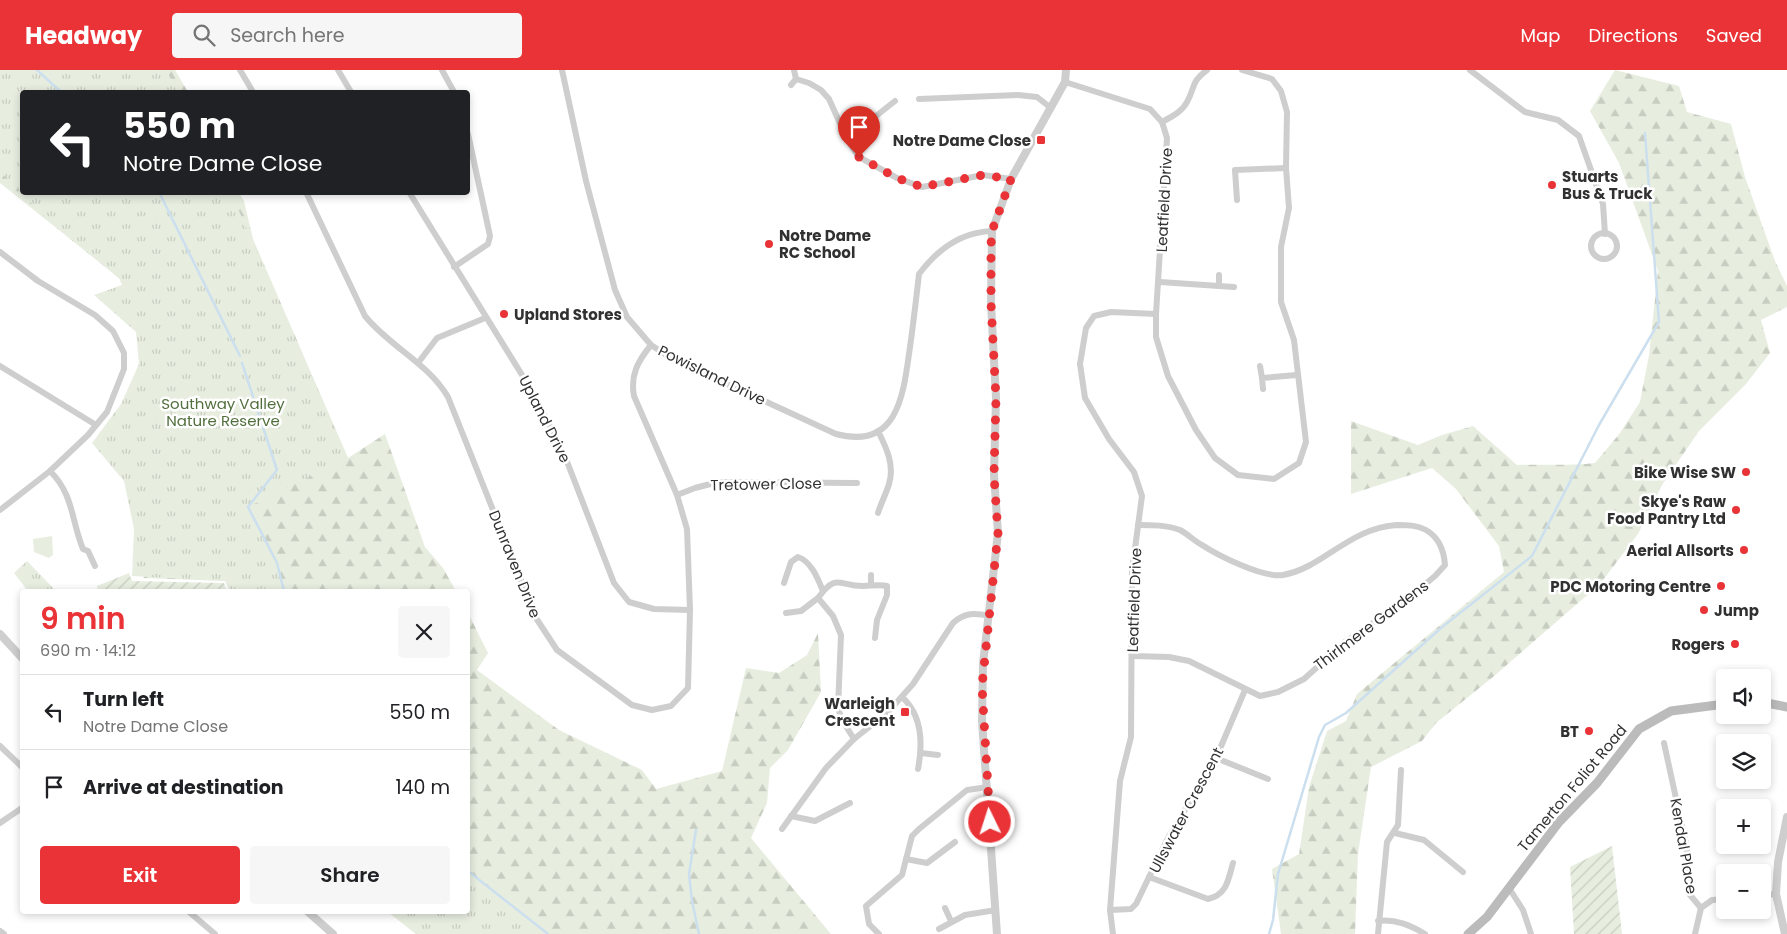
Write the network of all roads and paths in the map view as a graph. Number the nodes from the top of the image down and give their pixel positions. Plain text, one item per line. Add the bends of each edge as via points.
1 (240, 70) edge
2 (338, 70) edge
3 (442, 70) edge
4 (562, 70) edge
5 (794, 70) edge
6 (1066, 70) edge
7 (1207, 70) edge
8 (1242, 70) edge
9 (1470, 70) edge
10 (796, 79) junction
11 (1065, 82) junction
12 (791, 85) dead end
13 (252, 90) edge
14 (350, 90) edge
15 (453, 90) edge
16 (919, 99) dead end
17 (895, 101) dead end
18 (1051, 108) junction
19 (1162, 122) junction
20 (847, 140) junction
21 (470, 143) edge
22 (1286, 168) junction
23 (1011, 179) junction
24 (307, 195) edge
25 (411, 195) edge
26 (1237, 200) dead end
27 (992, 231) junction
28 (1605, 234) junction
29 (0, 252) edge
30 (454, 267) junction
31 (1219, 275) dead end
32 (1160, 282) junction
33 (1219, 286) junction
34 (1234, 287) dead end
35 (1156, 314) junction
36 (485, 318) junction
37 (651, 344) junction
38 (418, 363) junction
39 (0, 366) edge
40 (1260, 366) dead end
41 (1297, 375) junction
42 (1262, 378) junction
43 (1263, 390) dead end
44 (96, 425) junction
45 (878, 431) junction
46 (50, 471) junction
47 (857, 483) dead end
48 (677, 495) junction
49 (0, 510) edge
50 (878, 513) dead end
51 (1138, 525) junction
52 (95, 566) dead end
53 (871, 575) dead end
54 (784, 583) dead end
55 (871, 585) junction
56 (823, 591) junction
57 (818, 598) junction
58 (690, 610) junction
59 (786, 613) dead end
60 (990, 616) junction
61 (0, 634) edge
62 (875, 638) dead end
63 (20, 656) edge
64 (1133, 656) junction
65 (1245, 690) junction
66 (902, 697) junction
67 (1771, 704) edge
68 (1716, 705) edge
69 (1787, 707) edge
70 (854, 739) junction
71 (1664, 743) dead end
72 (0, 746) edge
73 (1674, 750) dead end
74 (1666, 752) junction
75 (921, 753) junction
76 (938, 755) dead end
77 (1216, 758) junction
78 (20, 765) edge
79 (918, 769) dead end
80 (1401, 770) dead end
81 (1268, 779) dead end
82 (988, 787) junction
83 (850, 803) dead end
84 (20, 809) edge
85 (791, 816) junction
86 (1787, 818) edge
87 (0, 823) edge
88 (782, 828) dead end
89 (1395, 833) junction
90 (955, 842) dead end
91 (906, 859) junction
92 (1233, 863) dead end
93 (1463, 872) dead end
94 (1149, 878) junction
95 (1509, 888) junction
96 (1771, 894) edge
97 (1776, 894) junction
98 (1716, 899) edge
99 (944, 908) dead end
100 (1700, 908) junction
101 (996, 910) junction
102 (1110, 910) junction
103 (192, 914) edge
104 (310, 914) edge
105 (951, 921) junction
106 (1378, 922) junction
107 (939, 929) dead end
108 (0, 931) edge
109 (4, 934) edge
110 (215, 934) edge
111 (333, 934) edge
112 (879, 934) edge
113 (997, 934) edge
114 (1113, 934) edge
115 (1378, 934) edge
116 (1425, 934) edge
117 (1468, 934) edge
118 (1531, 934) edge
119 (1695, 934) edge
120 (1785, 934) edge

1 - 13 street
2 - 14 street
3 - 15 street
4 - 37 street, Powisland Drive via 610,277 627,317
5 - 10 street
6 - 11 street
7 - 19 street via 1196,79 1187,103
8 - 22 street via 1272,79 1281,92 1287,112
9 - 28 street via 1525,112 1558,120 1579,136 1603,204
10 - 12 street
10 - 20 street via 821,90 829,99
11 - 18 street
11 - 19 street via 1150,109
16 - 18 street via 1018,95 1037,97
17 - 20 street
18 - 23 street
19 - 32 street, Leatfield Drive via 1167,138
20 - 23 street via 859,157 897,178 922,187 983,175
21 - 30 street via 490,236 488,244
22 - 26 street via 1235,170
22 - 41 street via 1289,208 1281,247 1281,302 1294,340
23 - 27 street
24 - 38 street, Dunraven Drive via 365,316 376,330
25 - 30 street, Upland Drive
27 - 45 street via 961,237 929,260 919,274 903,395 893,418
27 - 60 street via 991,303 996,398 994,475 998,533
28 - 28 street via 1613,237 1617,246 1615,254 1606,259 1595,255 1592,246 1595,238
29 - 44 street via 38,281 95,315 120,342 124,369 107,412
30 - 36 street, Upland Drive
31 - 33 street
32 - 33 street
32 - 35 street, Leatfield Drive
33 - 34 street
35 - 41 street via 1156,337 1168,376 1196,430 1215,458 1238,475 1274,479 1298,463 1306,442
35 - 51 street, Leatfield Drive via 1111,312 1094,316 1086,328 1080,364 1085,398 1109,439 1134,472 1142,496
36 - 38 street via 437,338
36 - 58 street, Upland Drive via 552,429 614,583 629,602 654,609
37 - 45 street, Powisland Drive via 671,358 836,434 856,438
37 - 48 street, Dunraven Drive via 640,359 632,384 634,396
38 - 58 street, Dunraven Drive via 432,374 448,397 536,618 557,650 632,705 652,710 671,706 688,688
39 - 44 street
40 - 42 street
41 - 42 street
42 - 43 street
44 - 46 street
45 - 50 street via 891,466 890,483
46 - 49 street
46 - 52 street via 65,488 76,532
47 - 48 street, Tretower Close via 718,482
48 - 58 street, Dunraven Drive via 687,529
51 - 64 street, Leatfield Drive via 1132,571
51 - 65 street, Thirlmere Gardens via 1165,526 1181,531 1231,561 1282,575 1304,568 1350,539 1379,527 1419,526 1439,542 1445,565 1404,602 1345,642 1304,679 1278,692 1260,696
53 - 55 street
54 - 56 street via 791,562 798,557 803,558
55 - 56 street via 857,586 840,581
55 - 62 street via 885,585 888,589 878,614
56 - 57 street
57 - 59 street via 801,611
57 - 70 street via 833,616 841,635 838,708
60 - 66 street via 967,614 953,623
60 - 82 street via 982,686
61 - 63 street
64 - 65 street, Thirlmere Gardens via 1169,656 1189,661
64 - 102 street, Leatfield Drive via 1131,737 1120,781
65 - 77 street, Ullswater Crescent
66 - 70 street
66 - 75 street via 917,714
67 - 69 main road
68 - 95 main road, Tamerton Foliot Road via 1672,711 1639,729
70 - 85 street via 826,768
71 - 74 street, Kendal Place
72 - 78 street
73 - 74 street
74 - 100 street, Kendal Place via 1687,849 1690,895
75 - 76 street
75 - 79 street
77 - 81 street
77 - 94 street, Ullswater Crescent via 1170,834
80 - 89 street
82 - 91 street via 967,790 919,829 912,836
82 - 101 street
83 - 85 street via 815,821
84 - 87 street
85 - 88 street
86 - 97 street via 1778,862
89 - 93 street via 1424,840
89 - 106 street via 1387,842
90 - 91 street via 927,863
91 - 112 street via 902,875 866,906 869,924
92 - 94 street via 1226,889 1208,899
94 - 102 street, Ullswater Crescent via 1131,909
95 - 117 main road, Tamerton Foliot Road via 1488,917
95 - 118 street via 1523,910
96 - 97 street
97 - 120 street
98 - 100 street
99 - 105 street
100 - 119 street
101 - 105 street via 964,915
101 - 113 street
102 - 114 street, Leatfield Drive
103 - 110 street
104 - 111 street
105 - 107 street
106 - 115 street
106 - 116 street via 1397,922
108 - 109 street

